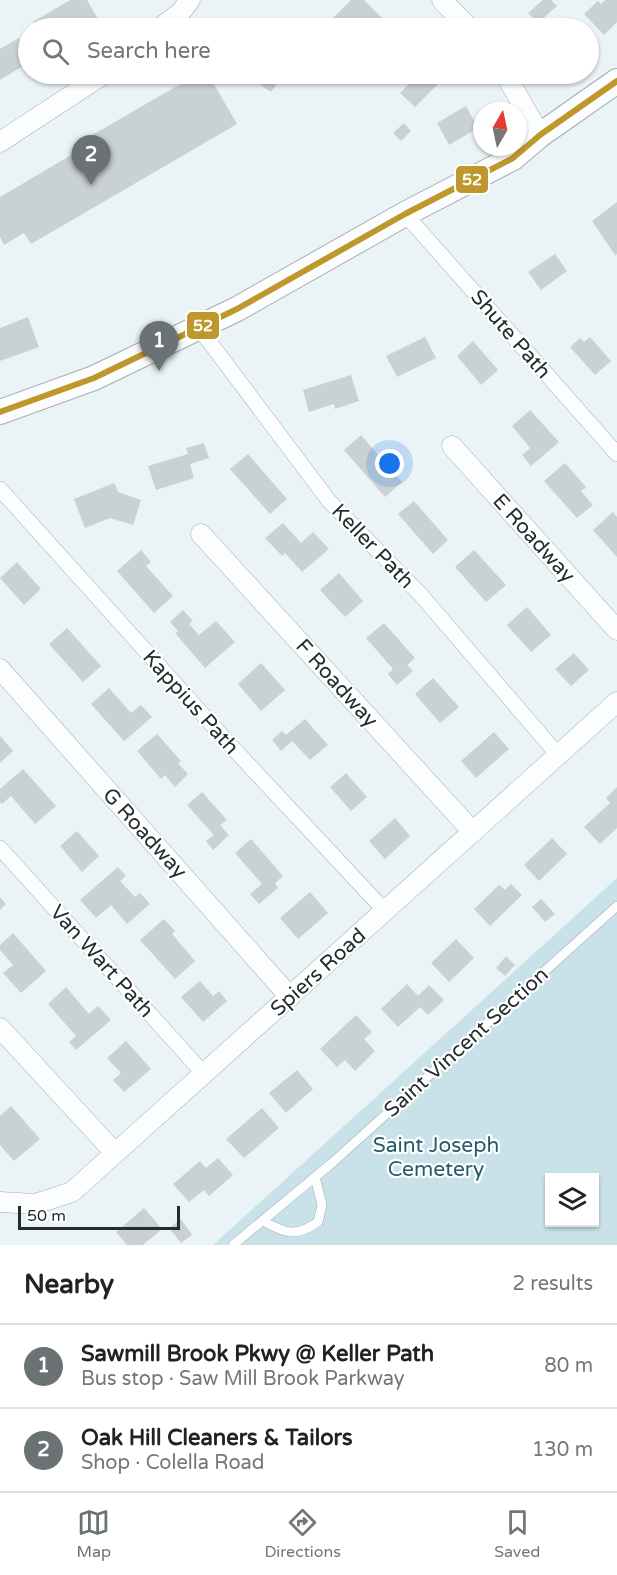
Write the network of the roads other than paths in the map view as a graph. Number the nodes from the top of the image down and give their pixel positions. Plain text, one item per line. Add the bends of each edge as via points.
1 (190, 0) edge
2 (442, 0) edge
3 (173, 18) edge
4 (459, 18) edge
5 (89, 84) edge
6 (511, 84) edge
7 (615, 86) edge
8 (540, 135) junction
9 (0, 142) edge
10 (405, 214) junction
11 (200, 328) junction
12 (0, 412) edge
13 (452, 446) dead end
14 (617, 454) edge
15 (0, 489) edge
16 (201, 534) dead end
17 (617, 630) edge
18 (0, 669) edge
19 (617, 702) edge
20 (558, 755) junction
21 (473, 831) junction
22 (0, 848) edge
23 (617, 906) edge
24 (385, 911) junction
25 (290, 997) junction
26 (0, 1028) edge
27 (204, 1074) junction
28 (115, 1153) junction
29 (315, 1177) junction
30 (1, 1204) edge
31 (263, 1221) junction
32 (233, 1245) edge

1 - 3 street
2 - 4 street
5 - 9 street
6 - 8 street
7 - 8 street
8 - 10 street via 513,158
10 - 11 street
10 - 14 street, Shute Path
11 - 12 street via 94,378
11 - 20 street, Keller Path via 328,501 421,595
13 - 17 street, E Roadway
15 - 24 street, Kappius Path
16 - 21 street, F Roadway
18 - 25 street, G Roadway
19 - 20 street, Spiers Road
20 - 21 street, Spiers Road
21 - 24 street, Spiers Road
22 - 27 street, Van Wart Path
23 - 29 lane, Saint Vincent Section
24 - 25 street, Spiers Road
25 - 27 street, Spiers Road
26 - 28 street
27 - 28 street, Spiers Road
28 - 30 street, Spiers Road via 72,1192 35,1204
29 - 31 lane, Saint Vincent Section
29 - 31 lane via 322,1205 318,1221 304,1231 286,1233
31 - 32 lane, Saint Vincent Section

